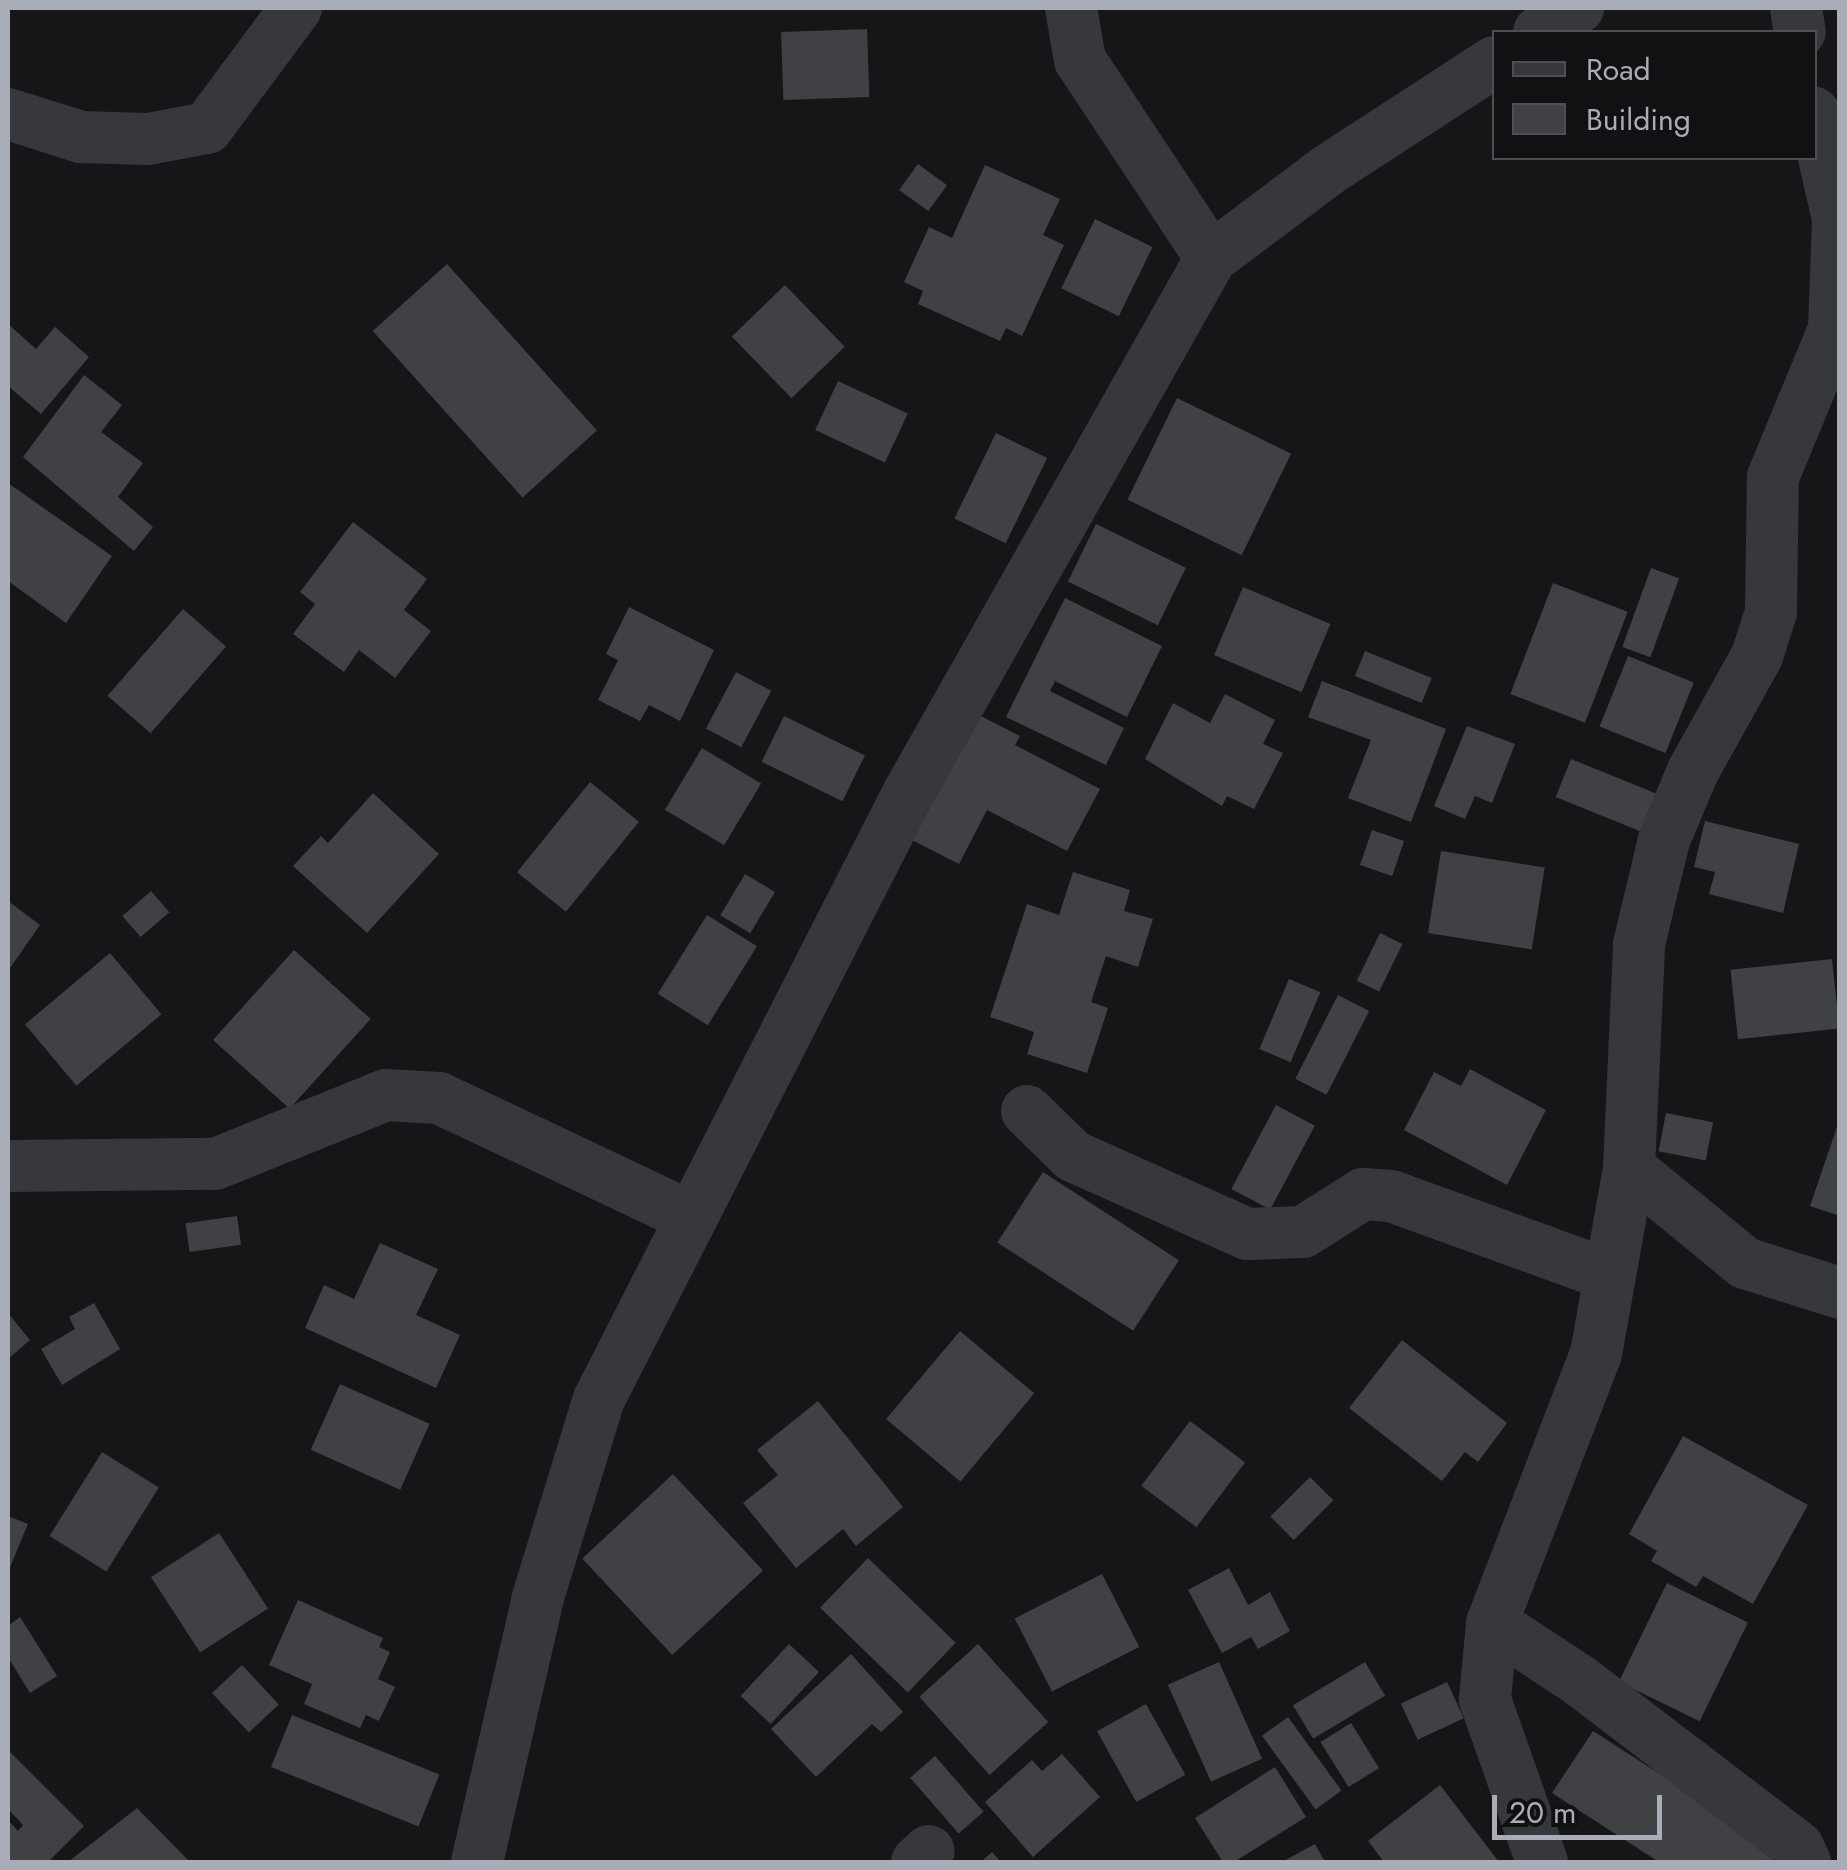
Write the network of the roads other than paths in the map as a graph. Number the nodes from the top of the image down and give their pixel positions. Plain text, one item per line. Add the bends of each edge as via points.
1 (296, 8) edge
2 (1072, 8) edge
3 (1578, 8) edge
4 (1542, 30) edge
5 (1492, 63) edge
6 (8, 114) edge
7 (1817, 126) edge
8 (1211, 258) junction
9 (1027, 1111) dead end
10 (8, 1166) edge
11 (1629, 1168) junction
12 (689, 1216) junction
13 (1606, 1274) junction
14 (1840, 1293) edge
15 (1492, 1623) junction
16 (484, 1859) edge
17 (1542, 1862) edge
18 (1806, 1862) edge

1 - 6 street via 208,128 148,139 81,138
2 - 8 street via 1080,60
3 - 4 street
5 - 8 street via 1328,170
7 - 11 street via 1838,219 1834,329 1772,477 1771,612 1757,656 1693,771 1664,840 1640,944
8 - 12 street via 909,792
9 - 13 street via 1074,1156 1247,1234 1278,1238 1303,1232 1364,1194 1391,1196
10 - 12 street via 216,1164 386,1095 440,1098
11 - 13 street
11 - 14 street via 1745,1263
12 - 16 street via 599,1399 538,1597
13 - 15 street via 1596,1354
15 - 17 street via 1485,1698
15 - 18 street via 1579,1680 1798,1847

